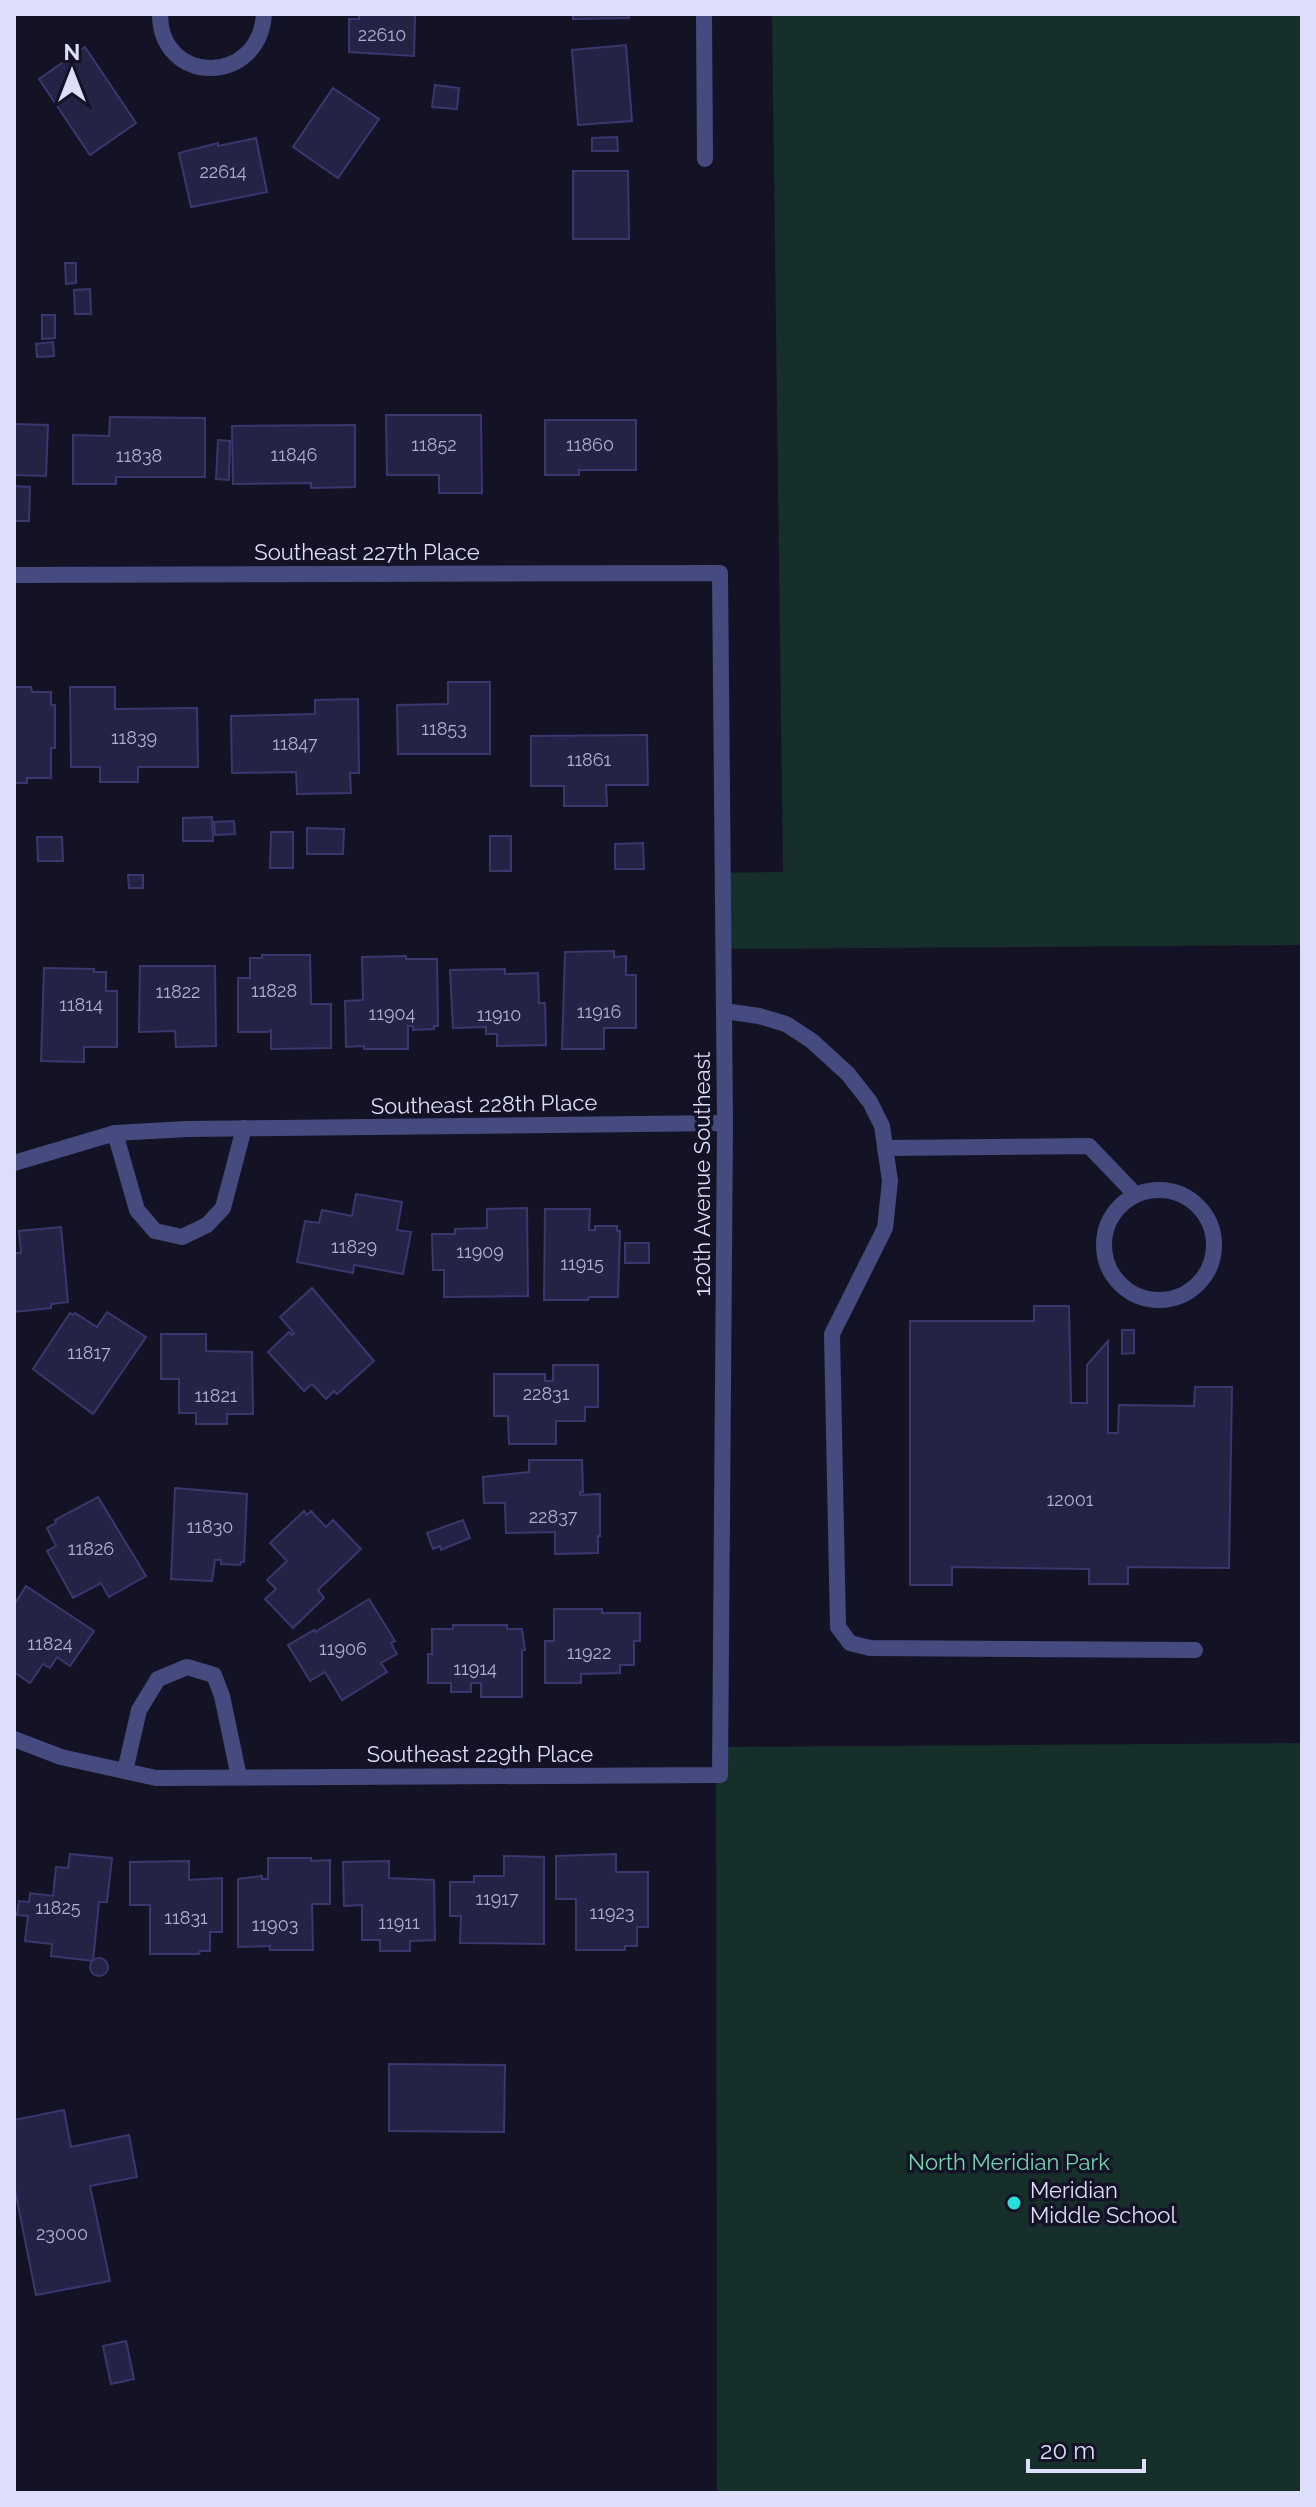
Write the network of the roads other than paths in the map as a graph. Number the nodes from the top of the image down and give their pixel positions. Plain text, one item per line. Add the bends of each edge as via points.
1 (160, 14) edge
2 (264, 14) edge
3 (704, 14) edge
4 (705, 159) dead end
5 (720, 573) joint
6 (14, 575) edge
7 (724, 1011) junction
8 (725, 1123) junction
9 (244, 1128) junction
10 (115, 1133) junction
11 (885, 1148) junction
12 (14, 1163) edge
13 (1135, 1194) junction
14 (1195, 1650) dead end
15 (14, 1739) edge
16 (125, 1771) junction
17 (720, 1775) joint
18 (239, 1777) junction

1 - 2 street via 165,43 192,66 210,69 227,67 254,47
3 - 4 street
5 - 6 street, Southeast 227th Place
5 - 7 street, 120th Avenue Southeast
7 - 8 street, 120th Avenue Southeast
7 - 11 street via 786,1024 812,1041 870,1102
8 - 9 street, Southeast 228th Place
8 - 17 street, 120th Avenue Southeast
9 - 10 street, Southeast 228th Place
9 - 10 street via 223,1208 207,1225 182,1237 155,1231 137,1210
10 - 12 street, Southeast 228th Place
11 - 13 street via 1089,1146
11 - 14 street via 890,1181 885,1228 832,1334 838,1627 850,1643 870,1648
13 - 13 street via 1107,1226 1108,1269 1118,1284 1149,1300 1186,1293 1211,1266 1213,1228 1204,1211 1173,1190
15 - 16 street, Southeast 229th Place via 61,1757
16 - 18 street, Southeast 229th Place via 156,1778
16 - 18 street via 139,1710 158,1679 187,1667 214,1675
17 - 18 street, Southeast 229th Place

